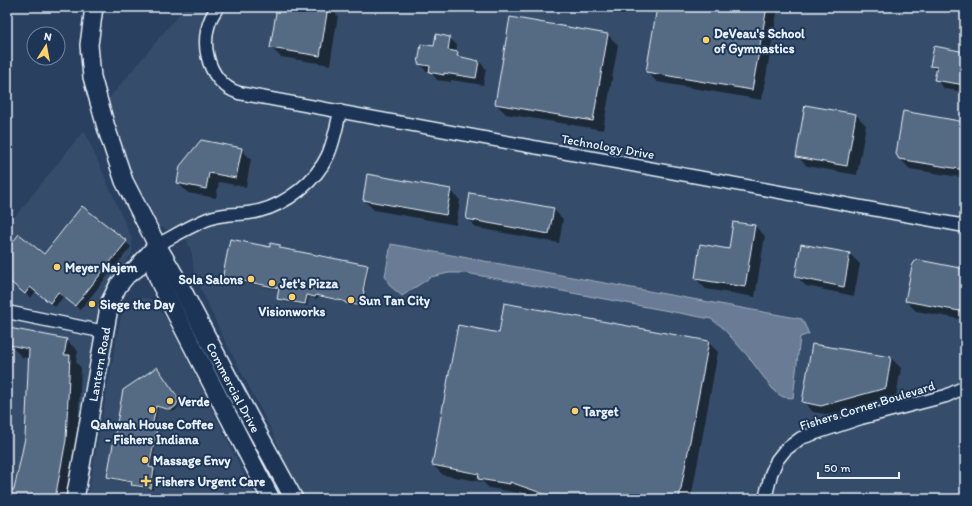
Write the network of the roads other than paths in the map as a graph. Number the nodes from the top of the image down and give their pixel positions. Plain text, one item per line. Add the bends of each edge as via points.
1 (94, 7) edge
2 (218, 7) edge
3 (340, 111) junction
4 (965, 226) edge
5 (157, 245) junction
6 (7, 312) edge
7 (105, 332) junction
8 (965, 387) edge
9 (75, 499) edge
10 (271, 499) edge
11 (294, 499) edge
12 (765, 499) edge

1 - 5 street via 89,51 95,88 124,181
2 - 3 street, Technology Drive via 208,24 206,48 209,61 226,88
3 - 4 street, Technology Drive
3 - 5 street via 327,158 318,172 294,194 262,211 209,219
5 - 7 street, Lantern Road via 136,269 127,275 113,294
5 - 10 street, Commercial Drive via 155,270 160,283
5 - 11 street, Commercial Drive
6 - 7 street
7 - 9 street, Lantern Road
8 - 12 street, Fishers Corner Boulevard via 946,396 855,420 801,438 790,445 778,460 771,474

